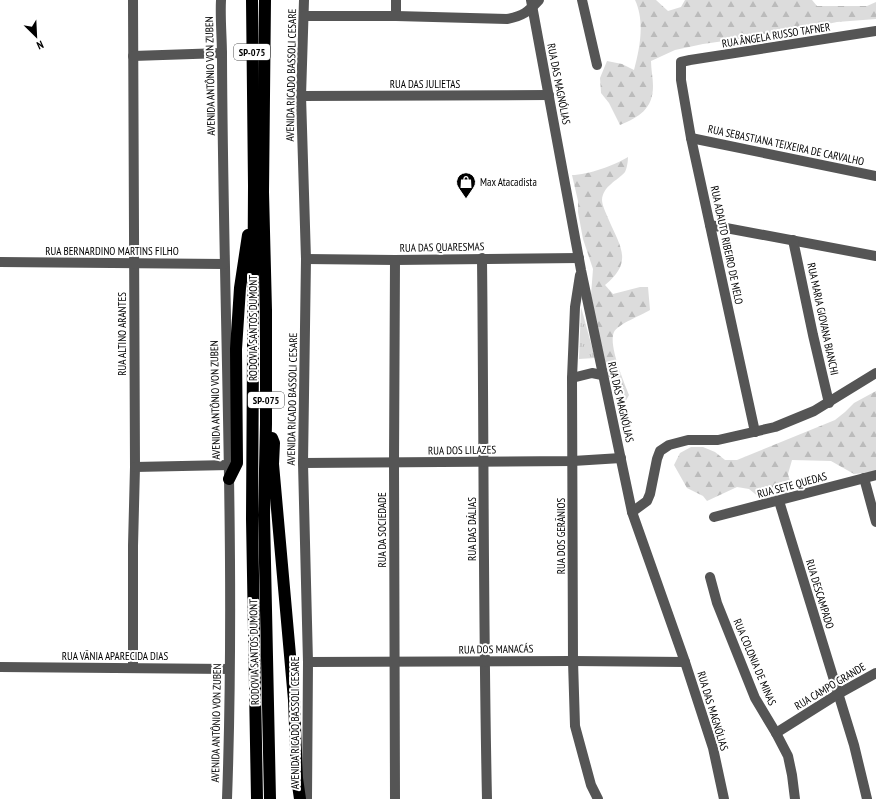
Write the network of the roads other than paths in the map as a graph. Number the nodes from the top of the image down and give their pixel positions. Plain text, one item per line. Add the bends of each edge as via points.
1 (133, 0) edge
2 (220, 0) edge
3 (252, 0) edge
4 (265, 0) edge
5 (304, 0) edge
6 (396, 0) edge
7 (582, 0) edge
8 (534, 2) edge
9 (304, 16) junction
10 (396, 16) junction
11 (876, 32) edge
12 (222, 52) junction
13 (133, 56) junction
14 (681, 62) joint
15 (598, 65) dead end
16 (549, 95) junction
17 (301, 96) junction
18 (691, 138) junction
19 (876, 176) edge
20 (254, 186) junction
21 (710, 225) junction
22 (794, 240) junction
23 (876, 256) edge
24 (482, 258) junction
25 (579, 258) junction
26 (306, 259) junction
27 (395, 260) junction
28 (0, 262) edge
29 (133, 263) junction
30 (224, 264) junction
31 (581, 270) junction
32 (876, 373) edge
33 (602, 375) junction
34 (572, 378) junction
35 (829, 402) junction
36 (266, 424) junction
37 (755, 432) junction
38 (621, 458) junction
39 (484, 461) junction
40 (573, 461) junction
41 (394, 462) junction
42 (303, 463) junction
43 (229, 465) junction
44 (135, 467) junction
45 (876, 475) edge
46 (864, 478) junction
47 (229, 479) junction
48 (779, 501) junction
49 (632, 512) junction
50 (714, 517) dead end
51 (876, 522) edge
52 (710, 577) dead end
53 (573, 661) junction
54 (308, 662) junction
55 (395, 662) junction
56 (484, 662) junction
57 (685, 662) junction
58 (0, 667) edge
59 (133, 668) junction
60 (229, 669) junction
61 (876, 673) edge
62 (838, 694) junction
63 (776, 733) junction
64 (227, 799) edge
65 (257, 799) edge
66 (270, 799) edge
67 (300, 799) edge
68 (307, 799) edge
69 (395, 799) edge
70 (487, 799) edge
71 (598, 799) edge
72 (724, 799) edge
73 (795, 799) edge
74 (867, 799) edge

1 - 13 street, RUA ALTINO ARANTES
2 - 12 street, AVENIDA ANTÔNIO VON ZUBEN
3 - 20 highway, RODOVIA SANTOS DUMONT / SP-075
4 - 36 highway, RODOVIA SANTOS DUMONT / SP-075
5 - 9 street, AVENIDA RICADO BASSOLI CESARE
6 - 10 street
7 - 15 street
8 - 10 street via 520,17 507,19
8 - 16 street, RUA DAS MAGNÓLIAS
9 - 10 street
9 - 17 street, AVENIDA RICADO BASSOLI CESARE
11 - 14 street, RUA ÂNGELA RUSSO TAFNER
12 - 13 street
12 - 30 street, AVENIDA ANTÔNIO VON ZUBEN
13 - 29 street, RUA ALTINO ARANTES
14 - 18 street, RUA ADAUTO RIBEIRO DE MELO via 681,80
16 - 17 street, RUA DAS JULIETAS
16 - 25 street, RUA DAS MAGNÓLIAS
17 - 26 street, AVENIDA RICADO BASSOLI CESARE
18 - 19 street, RUA SEBASTIANA TEIXEIRA DE CARVALHO
18 - 21 street, RUA ADAUTO RIBEIRO DE MELO
20 - 47 highway via 239,303 236,349 237,463
20 - 65 highway, RODOVIA SANTOS DUMONT / SP-075 via 252,519
21 - 22 street
21 - 37 street, RUA ADAUTO RIBEIRO DE MELO
22 - 23 street
22 - 35 street, RUA MARIA GIOVANA BIANCHI
24 - 25 street, RUA DAS QUARESMAS
24 - 27 street, RUA DAS QUARESMAS
24 - 39 street, RUA DAS DÁLIAS
25 - 31 street, RUA DAS MAGNÓLIAS
26 - 27 street, RUA DAS QUARESMAS
26 - 42 street, AVENIDA RICADO BASSOLI CESARE
27 - 41 street, RUA DA SOCIEDADE
28 - 29 street, RUA BERNARDINO MARTINS FILHO
29 - 30 street, RUA BERNARDINO MARTINS FILHO
29 - 44 street, RUA ALTINO ARANTES
30 - 43 street, AVENIDA ANTÔNIO VON ZUBEN
31 - 33 street, RUA DAS MAGNÓLIAS
31 - 34 street, RUA DOS GERÂNIOS via 575,307
32 - 35 street
33 - 34 street
33 - 38 street, RUA DAS MAGNÓLIAS
34 - 40 street, RUA DOS GERÂNIOS
35 - 37 street via 793,420
36 - 66 highway, RODOVIA SANTOS DUMONT / SP-075 via 264,515
36 - 67 highway via 274,443
37 - 49 street via 718,440 688,440 669,445 660,452 657,459 647,501
38 - 40 street, RUA DOS LILAZES
38 - 49 street, RUA DAS MAGNÓLIAS
39 - 40 street, RUA DOS LILAZES
39 - 41 street, RUA DOS LILAZES
39 - 56 street, RUA DAS DÁLIAS
40 - 53 street, RUA DOS GERÂNIOS
41 - 42 street, RUA DOS LILAZES
41 - 55 street, RUA DA SOCIEDADE
42 - 54 street, AVENIDA RICADO BASSOLI CESARE
43 - 44 street
43 - 47 street, AVENIDA ANTÔNIO VON ZUBEN
44 - 59 street, RUA ALTINO ARANTES
45 - 46 street, RUA SETE QUEDAS
46 - 48 street, RUA SETE QUEDAS
46 - 51 street
47 - 60 street, AVENIDA ANTÔNIO VON ZUBEN
48 - 50 street, RUA SETE QUEDAS
48 - 62 street, RUA DESCAMPADO
49 - 57 street, RUA DAS MAGNÓLIAS
52 - 63 street, RUA COLONIA DE MINAS via 755,698
53 - 56 street, RUA DOS MANACÁS
53 - 57 street, RUA DOS MANACÁS
53 - 71 street, RUA DOS GERÂNIOS via 575,726 591,785
54 - 55 street, RUA DOS MANACÁS
54 - 68 street, AVENIDA RICADO BASSOLI CESARE
55 - 56 street, RUA DOS MANACÁS
55 - 69 street, RUA DA SOCIEDADE
56 - 70 street, RUA DAS DÁLIAS
57 - 72 street, RUA DAS MAGNÓLIAS via 713,748
58 - 59 street, RUA VÂNIA APARECIDA DIAS
59 - 60 street, RUA VÂNIA APARECIDA DIAS
60 - 64 street, AVENIDA ANTÔNIO VON ZUBEN
61 - 62 street, RUA CAMPO GRANDE
62 - 63 street, RUA CAMPO GRANDE
62 - 74 street, RUA DESCAMPADO
63 - 73 street, RUA COLONIA DE MINAS via 788,756

